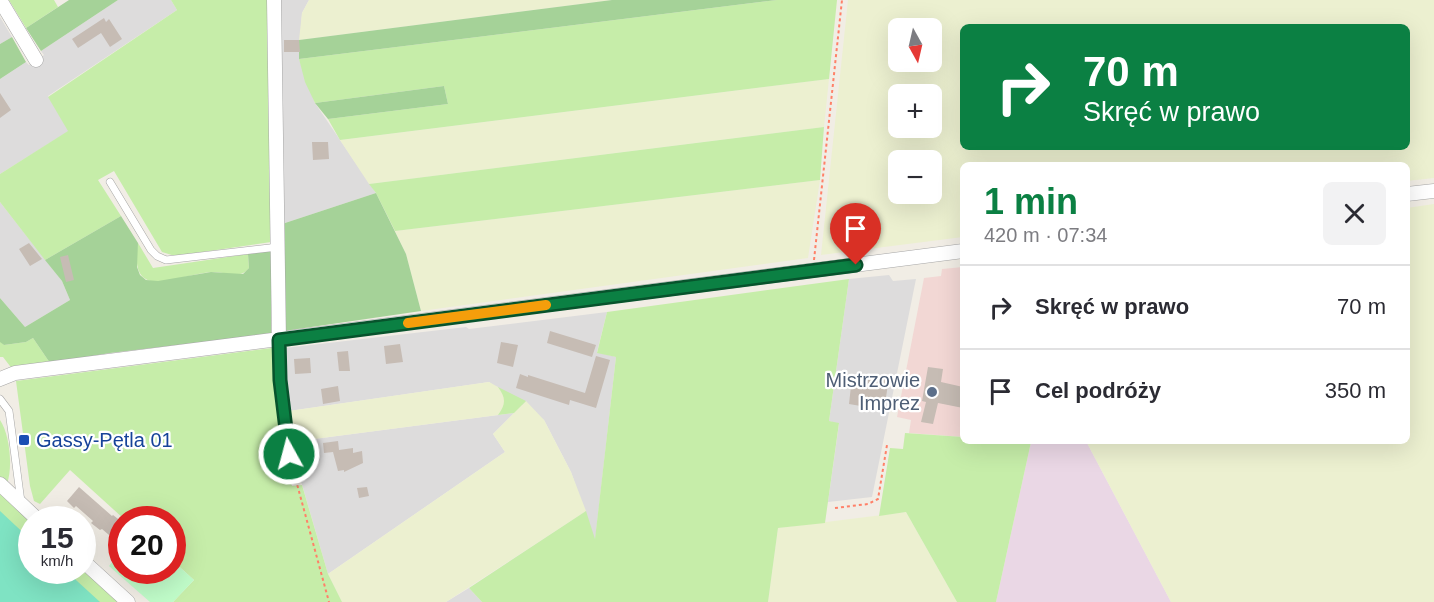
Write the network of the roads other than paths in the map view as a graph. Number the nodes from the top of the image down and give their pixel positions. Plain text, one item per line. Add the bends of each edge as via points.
1 (0, 0) edge
2 (274, 0) edge
3 (36, 60) dead end
4 (110, 182) dead end
5 (1434, 191) edge
6 (1410, 194) edge
7 (278, 247) junction
8 (960, 251) edge
9 (279, 340) junction
10 (0, 379) edge
11 (0, 399) edge
12 (289, 454) road end
13 (0, 484) edge
14 (22, 504) joint
15 (96, 573) edge
16 (128, 602) edge

1 - 3 street
2 - 7 street
4 - 7 lane via 151,250 166,260
5 - 6 street
7 - 9 street
8 - 9 street
9 - 10 street
9 - 12 lane
11 - 14 lane via 9,411
13 - 14 street
15 - 16 street

